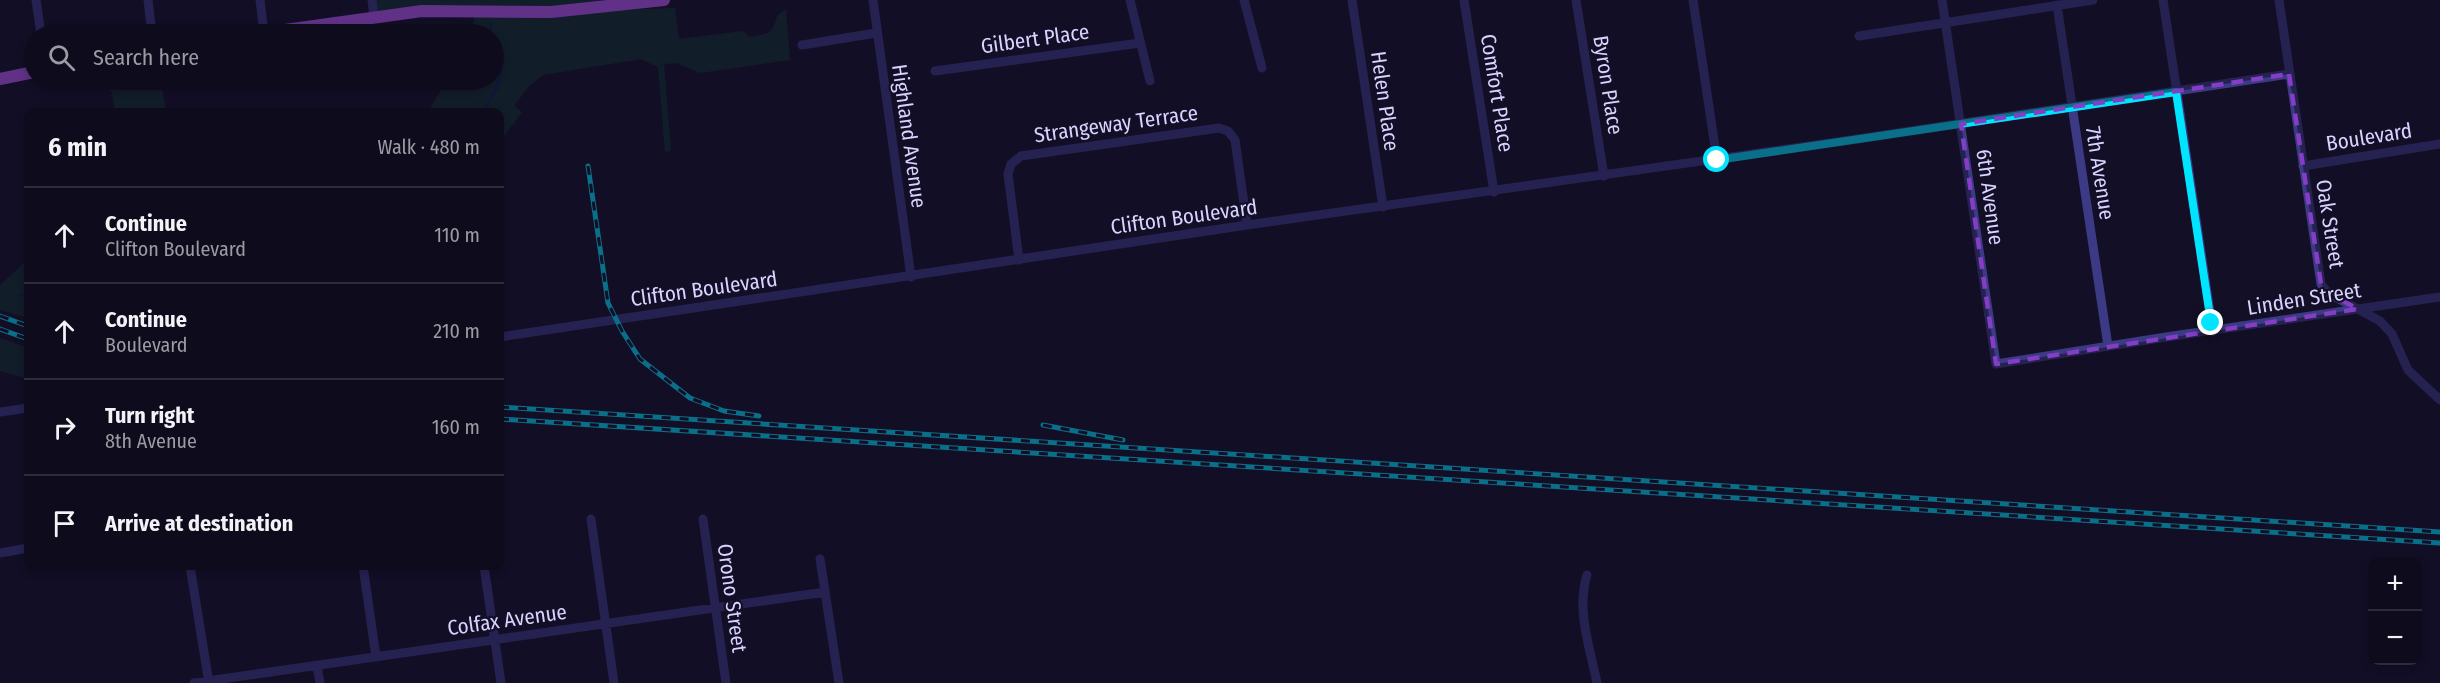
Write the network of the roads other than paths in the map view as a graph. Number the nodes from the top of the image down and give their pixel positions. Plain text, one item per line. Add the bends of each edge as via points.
1 (36, 0) edge
2 (148, 0) edge
3 (260, 0) edge
4 (372, 0) edge
5 (664, 0) edge
6 (873, 0) edge
7 (1130, 0) edge
8 (1245, 0) edge
9 (1352, 0) edge
10 (1464, 0) edge
11 (1576, 0) edge
12 (1694, 0) edge
13 (1942, 0) edge
14 (2092, 0) edge
15 (2163, 0) edge
16 (2278, 0) edge
17 (2056, 5) junction
18 (374, 17) junction
19 (1946, 22) junction
20 (40, 24) edge
21 (151, 24) edge
22 (260, 24) edge
23 (327, 24) edge
24 (876, 33) junction
25 (1859, 36) dead end
26 (1140, 43) junction
27 (802, 45) dead end
28 (1262, 68) dead end
29 (935, 71) dead end
30 (24, 74) edge
31 (2289, 74) junction
32 (0, 79) edge
33 (1150, 81) dead end
34 (2176, 92) junction
35 (2072, 107) junction
36 (1961, 124) junction
37 (2440, 144) edge
38 (1717, 160) junction
39 (2303, 166) junction
40 (1604, 176) junction
41 (1494, 192) junction
42 (1383, 207) junction
43 (1247, 225) junction
44 (1019, 260) junction
45 (911, 276) junction
46 (2440, 297) edge
47 (2358, 309) junction
48 (2213, 332) junction
49 (504, 336) edge
50 (2108, 346) junction
51 (1996, 364) joint
52 (2440, 400) edge
53 (24, 408) edge
54 (0, 411) edge
55 (591, 519) dead end
56 (703, 519) dead end
57 (24, 549) edge
58 (0, 553) edge
59 (820, 559) dead end
60 (191, 570) edge
61 (364, 570) edge
62 (485, 570) edge
63 (1587, 575) dead end
64 (825, 592) junction
65 (715, 608) junction
66 (606, 624) junction
67 (494, 640) junction
68 (376, 657) junction
69 (317, 666) junction
70 (209, 682) edge
71 (194, 683) edge
72 (320, 683) edge
73 (501, 683) edge
74 (614, 683) edge
75 (726, 683) edge
76 (839, 683) edge
77 (1597, 683) edge

1 - 20 street
2 - 21 street
3 - 22 street
4 - 18 street
5 - 18 main road via 551,12 443,11
6 - 24 street, Highland Avenue
7 - 26 street
8 - 28 street
9 - 42 street, Helen Place
10 - 41 street, Comfort Place
11 - 40 street, Byron Place
12 - 38 street
13 - 19 street, 6th Avenue
14 - 17 street
15 - 34 street
16 - 31 street, Oak Street
17 - 19 street
17 - 35 street, 7th Avenue
18 - 23 main road
19 - 25 street
19 - 36 street, 6th Avenue
24 - 27 street
24 - 45 street, Highland Avenue
26 - 29 street, Gilbert Place
26 - 33 street
30 - 32 main road
31 - 34 street
31 - 39 street, Oak Street
34 - 35 street
34 - 48 street
35 - 36 street
35 - 50 street, 7th Avenue
36 - 38 street, Clifton Boulevard
36 - 51 street, 6th Avenue
37 - 39 street, Boulevard
38 - 40 street, Clifton Boulevard
39 - 47 street, Oak Street via 2321,284 2328,293
40 - 41 street, Clifton Boulevard
41 - 42 street, Clifton Boulevard
42 - 43 street, Clifton Boulevard
43 - 44 street, Clifton Boulevard
43 - 44 street, Strangeway Terrace via 1235,140 1219,128 1033,154 1021,156 1011,164 1008,174
44 - 45 street, Clifton Boulevard
45 - 49 street, Clifton Boulevard
46 - 47 street, Linden Street
47 - 48 street, Linden Street
47 - 52 street, Oak Street via 2380,321 2392,334 2408,370
48 - 50 street, Linden Street
50 - 51 street, Linden Street
53 - 54 street
55 - 66 street
56 - 65 street, Orono Street
57 - 58 street
59 - 64 street
60 - 70 street
61 - 68 street
62 - 67 street
63 - 77 street via 1583,612
64 - 65 street, Colfax Avenue
64 - 76 street
65 - 66 street, Colfax Avenue
65 - 75 street, Orono Street
66 - 67 street, Colfax Avenue
66 - 74 street
67 - 68 street, Colfax Avenue
67 - 73 street
68 - 69 street, Colfax Avenue
69 - 70 street, Colfax Avenue
69 - 72 street
70 - 71 street, Colfax Avenue

